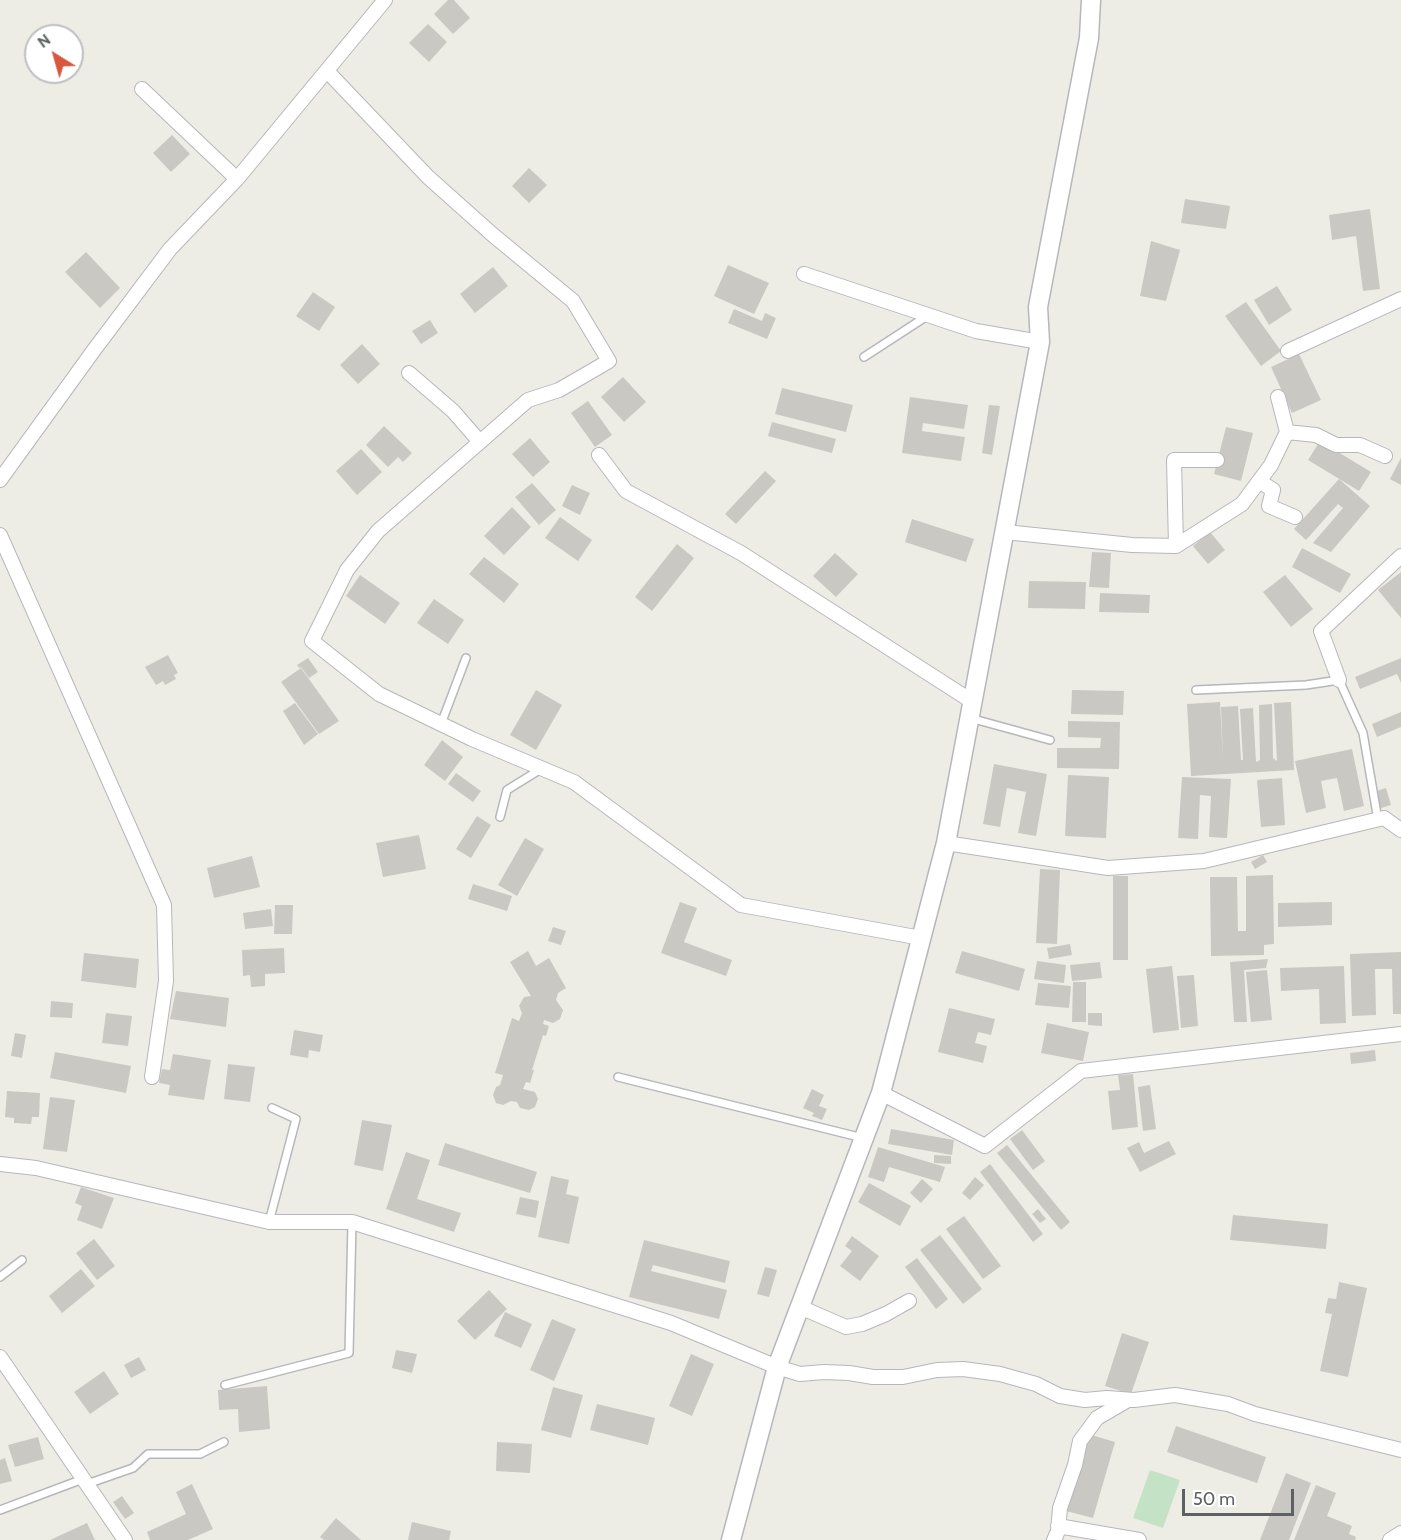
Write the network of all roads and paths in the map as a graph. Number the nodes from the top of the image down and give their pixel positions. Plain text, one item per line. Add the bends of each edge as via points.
1 (386, 0) edge
2 (1091, 0) edge
3 (327, 71) junction
4 (141, 89) dead end
5 (237, 179) junction
6 (804, 274) dead end
7 (1401, 299) edge
8 (928, 315) junction
9 (1040, 342) junction
10 (1288, 351) dead end
11 (864, 357) dead end
12 (409, 373) dead end
13 (1278, 397) dead end
14 (1287, 432) junction
15 (480, 442) junction
16 (599, 455) dead end
17 (1385, 456) dead end
18 (1217, 460) dead end
19 (0, 480) edge
20 (1259, 481) junction
21 (1295, 517) dead end
22 (1005, 532) junction
23 (0, 535) edge
24 (1176, 546) junction
25 (1401, 556) edge
26 (466, 658) dead end
27 (1339, 680) junction
28 (1196, 690) dead end
29 (971, 710) junction
30 (441, 724) junction
31 (1050, 740) dead end
32 (541, 769) junction
33 (500, 817) dead end
34 (1378, 820) junction
35 (1401, 830) edge
36 (946, 843) junction
37 (921, 938) junction
38 (1401, 1034) edge
39 (152, 1077) dead end
40 (618, 1077) dead end
41 (881, 1093) junction
42 (272, 1108) dead end
43 (865, 1139) junction
44 (0, 1164) edge
45 (268, 1222) junction
46 (352, 1222) junction
47 (22, 1260) dead end
48 (0, 1277) edge
49 (909, 1301) dead end
50 (800, 1307) junction
51 (0, 1357) edge
52 (777, 1368) junction
53 (225, 1385) dead end
54 (1128, 1400) junction
55 (224, 1443) dead end
56 (1401, 1450) edge
57 (85, 1481) junction
58 (0, 1510) edge
59 (1058, 1526) junction
60 (1401, 1533) edge
61 (125, 1540) edge
62 (731, 1540) edge
63 (1054, 1540) edge
64 (1139, 1540) edge
65 (1390, 1540) edge

1 - 3 street
2 - 9 street via 1089,38 1038,307
3 - 5 street
3 - 15 street via 428,177 573,301 609,361 559,390 528,400
4 - 5 street
5 - 19 street via 170,249
6 - 8 street
7 - 10 street
8 - 9 street via 976,331
8 - 11 lane
9 - 22 street
12 - 15 street via 453,411
13 - 14 street
14 - 17 street via 1316,435 1336,445 1360,445
14 - 20 street
15 - 30 street via 378,531 347,570 312,641 379,694
16 - 29 street via 626,490 741,553
18 - 24 street via 1174,459
20 - 21 street via 1272,490 1269,506
20 - 24 street via 1242,504
22 - 24 street
22 - 29 street
23 - 39 street via 164,905 166,981
25 - 27 street via 1321,631
26 - 30 lane
27 - 28 lane
27 - 34 lane via 1363,733
29 - 31 lane
29 - 36 street
30 - 32 street
32 - 33 lane via 507,790
32 - 37 street via 573,782 741,905
34 - 35 street via 1384,818
34 - 36 street via 1204,861 1108,868
36 - 37 street
37 - 41 street
38 - 41 street via 1081,1071 985,1146
40 - 43 lane
41 - 43 street
42 - 45 lane via 296,1119
43 - 50 street
44 - 45 street via 36,1168
45 - 46 street
46 - 52 street via 671,1323
46 - 53 lane via 349,1353
47 - 48 lane
49 - 50 street via 870,1321 846,1327
50 - 52 street
51 - 57 street
52 - 54 street via 800,1374 849,1373 873,1377 963,1369 1036,1384 1060,1396
52 - 62 street
54 - 56 street via 1175,1395 1228,1404
54 - 59 street via 1097,1418 1080,1442
55 - 57 lane via 200,1454 148,1454 133,1468
57 - 58 lane
57 - 61 street
59 - 63 street
59 - 64 street
60 - 65 street

